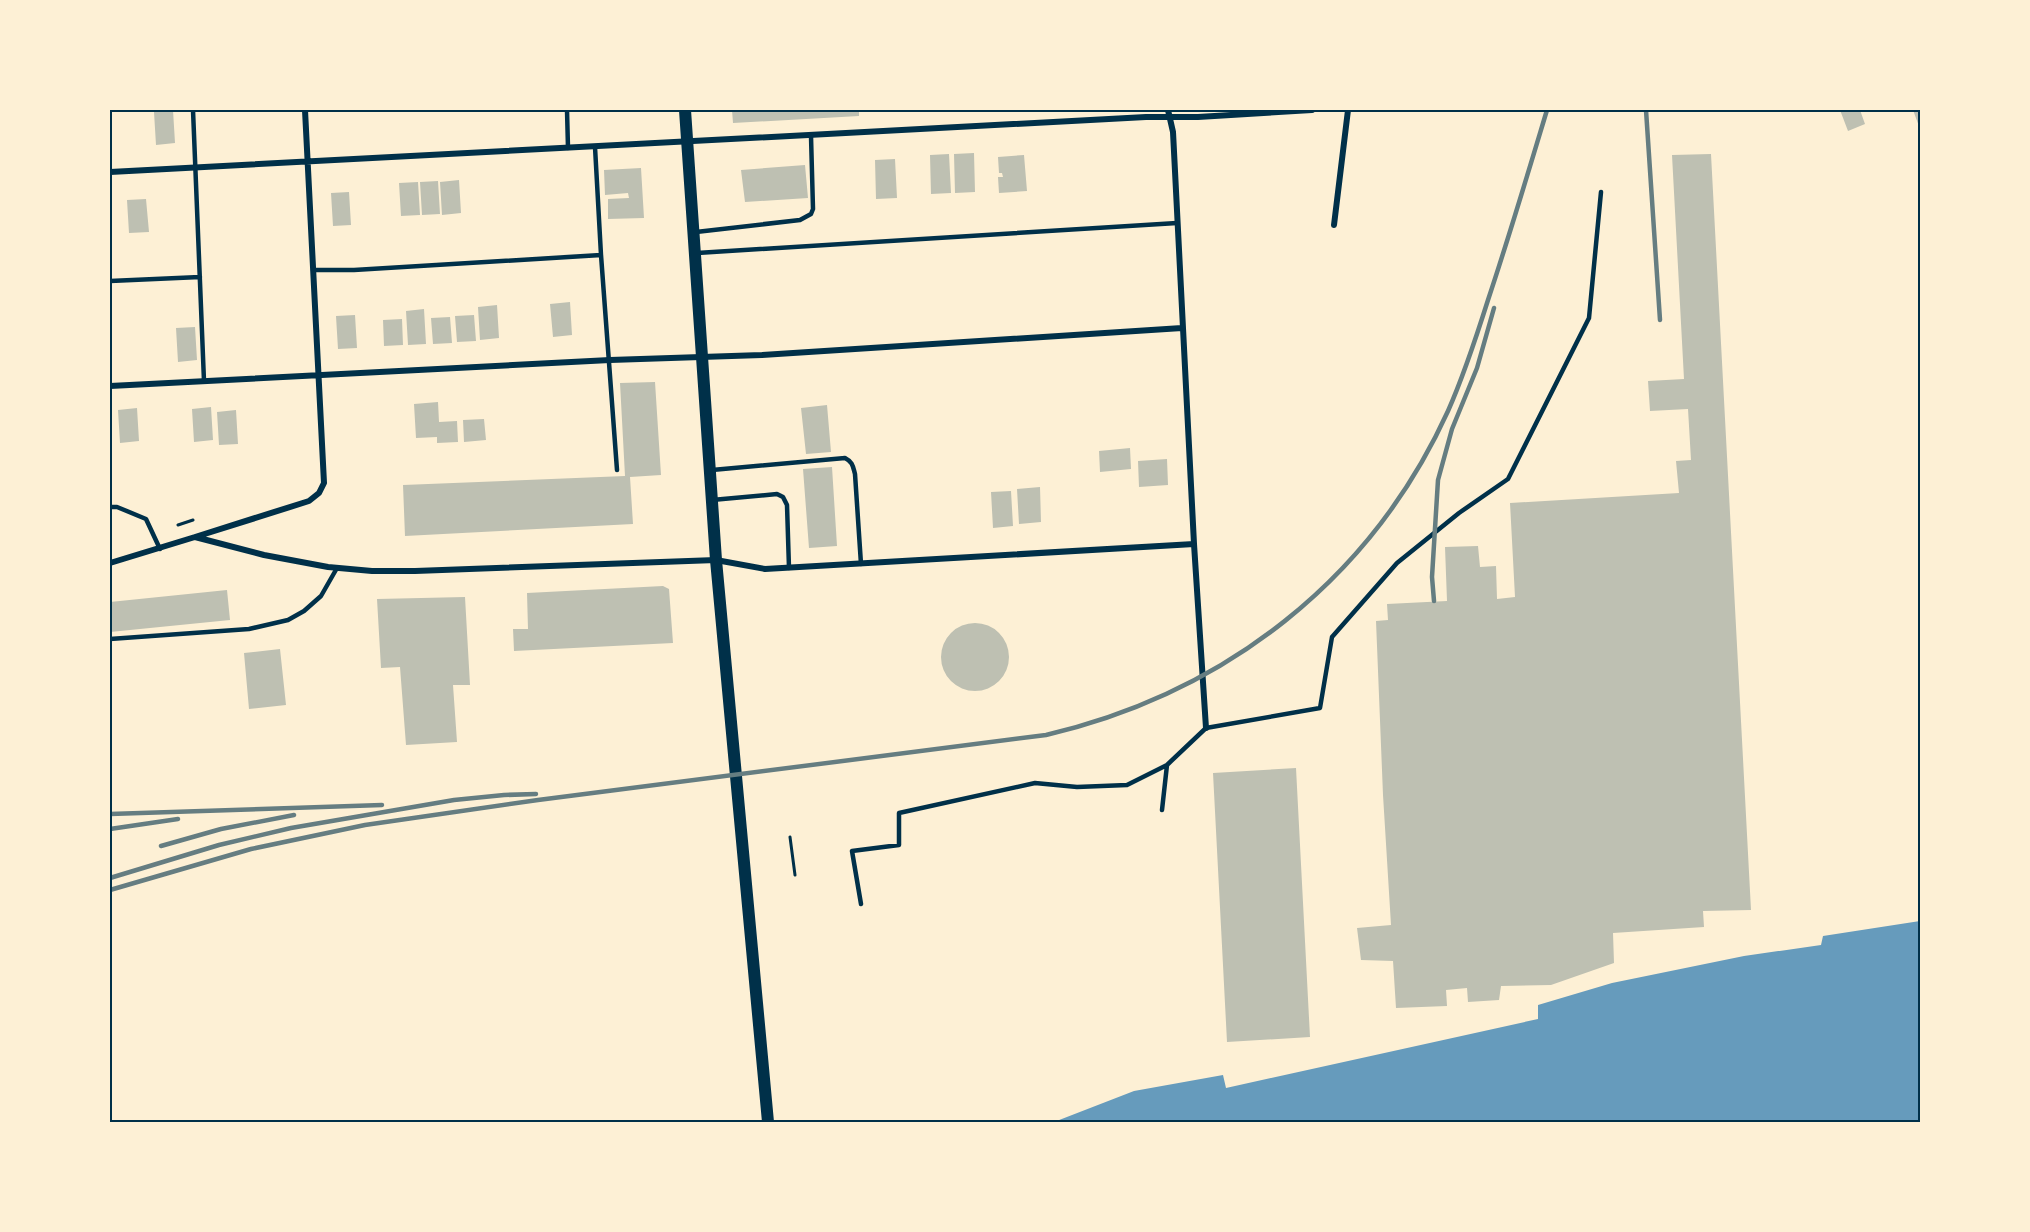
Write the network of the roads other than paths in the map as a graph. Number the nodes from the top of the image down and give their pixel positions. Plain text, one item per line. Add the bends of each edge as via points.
1 (193, 110) edge
2 (305, 110) edge
3 (567, 110) edge
4 (685, 110) edge
5 (1168, 110) edge
6 (1312, 110) edge
7 (1348, 110) edge
8 (1170, 117) junction
9 (811, 136) junction
10 (687, 143) junction
11 (595, 147) junction
12 (568, 148) junction
13 (307, 162) junction
14 (196, 167) junction
15 (110, 172) edge
16 (1600, 192) dead end
17 (1177, 223) junction
18 (1334, 225) dead end
19 (693, 233) junction
20 (694, 253) junction
21 (601, 255) junction
22 (313, 270) junction
23 (200, 277) junction
24 (110, 281) edge
25 (1182, 328) junction
26 (701, 357) junction
27 (608, 361) junction
28 (318, 375) junction
29 (204, 381) junction
30 (110, 386) edge
31 (617, 470) dead end
32 (710, 470) junction
33 (712, 500) junction
34 (110, 507) edge
35 (195, 537) junction
36 (1194, 544) junction
37 (160, 549) junction
38 (716, 560) junction
39 (110, 564) edge
40 (861, 564) junction
41 (337, 568) junction
42 (789, 568) junction
43 (110, 639) edge
44 (1206, 728) junction
45 (1167, 765) junction
46 (1162, 810) dead end
47 (861, 904) dead end
48 (768, 1122) edge

1 - 14 lane
2 - 13 street
3 - 12 lane
4 - 10 main road
5 - 8 street
6 - 8 street
7 - 18 street
8 - 9 street
8 - 17 street
9 - 10 street
9 - 19 lane via 813,209 807,217
10 - 11 street
10 - 19 main road
11 - 12 street
11 - 21 lane
12 - 13 street
13 - 14 street
13 - 22 street
14 - 15 street
14 - 23 lane
16 - 44 lane via 1589,318 1508,479 1397,563 1332,637 1320,708
17 - 20 lane
17 - 25 street
19 - 20 main road
20 - 26 main road
21 - 22 lane
21 - 27 lane
22 - 28 street
23 - 24 lane
23 - 29 lane
25 - 26 street
25 - 36 street
26 - 27 street
26 - 32 main road
27 - 28 street
27 - 31 lane
28 - 29 street
28 - 35 street via 324,483 319,493 309,501
29 - 30 street
32 - 33 main road
32 - 40 lane via 849,460 855,474
33 - 38 main road
33 - 42 lane via 783,496 787,504
34 - 37 lane via 146,519
35 - 37 street
35 - 41 street
36 - 40 street
36 - 44 street
37 - 39 street
38 - 41 street via 415,571
38 - 42 street via 765,569
38 - 48 main road
40 - 42 street
41 - 43 lane via 321,596 288,620 249,629
44 - 45 lane
45 - 46 lane
45 - 47 lane via 1127,785 1077,787 1035,783 899,813 899,845 852,851

